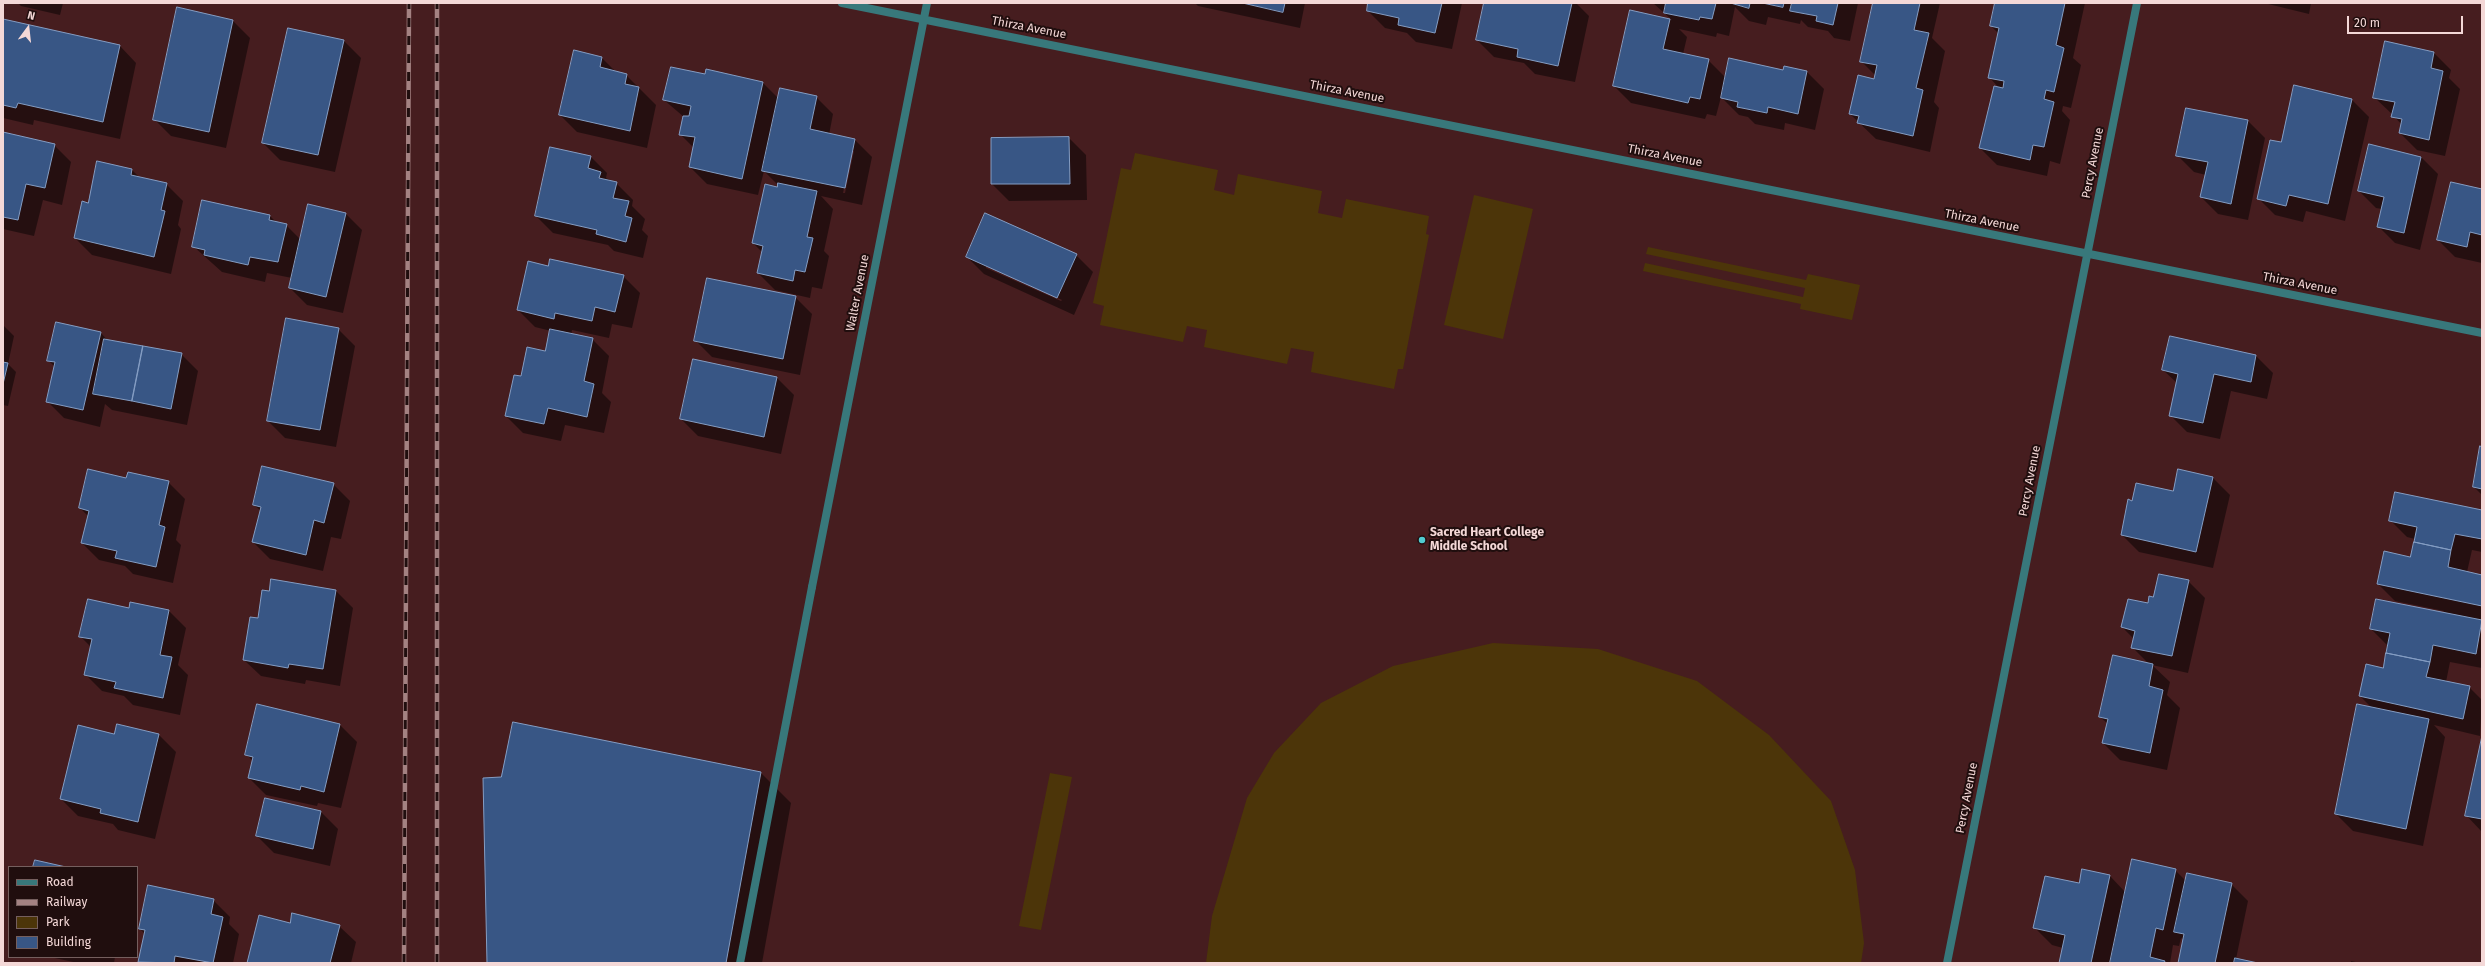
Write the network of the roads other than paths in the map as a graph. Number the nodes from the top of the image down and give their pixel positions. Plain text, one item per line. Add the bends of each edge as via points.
1 (842, 3) edge
2 (927, 3) edge
3 (2137, 3) edge
4 (924, 20) junction
5 (2087, 254) junction
6 (2482, 333) edge
7 (740, 963) edge
8 (1947, 963) edge

1 - 4 street, Thirza Avenue
2 - 4 street, Walter Avenue
3 - 5 street, Percy Avenue
4 - 5 street, Thirza Avenue
4 - 7 street, Walter Avenue
5 - 6 street, Thirza Avenue
5 - 8 street, Percy Avenue

